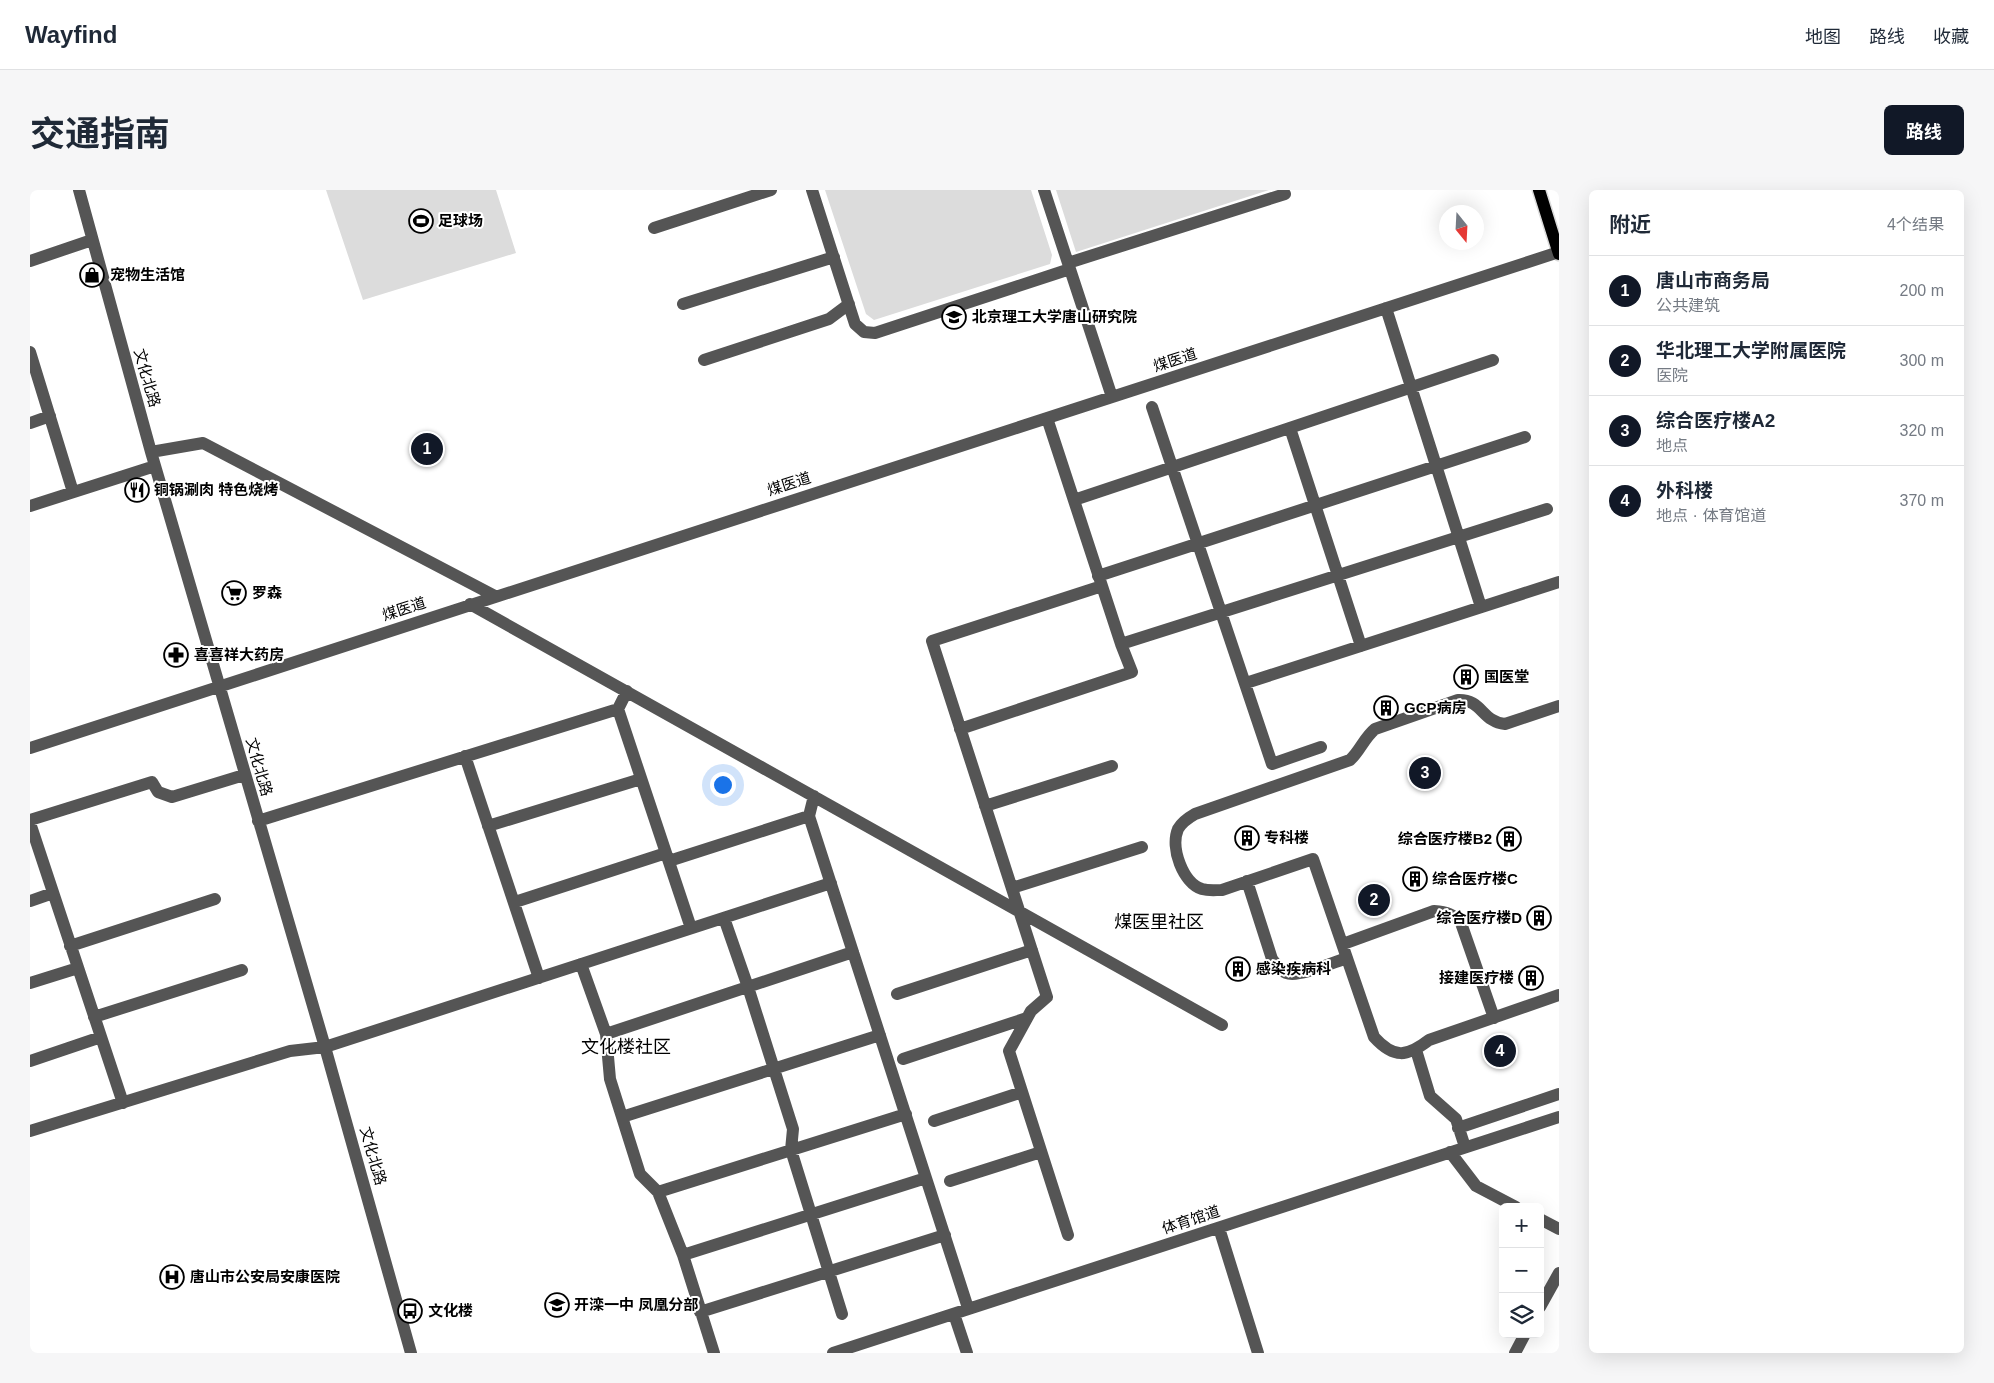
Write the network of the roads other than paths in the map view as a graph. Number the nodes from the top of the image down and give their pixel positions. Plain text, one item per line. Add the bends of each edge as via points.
1 (79, 190) edge
2 (771, 190) edge
3 (812, 190) edge
4 (1044, 190) edge
5 (1539, 190) edge
6 (1285, 194) dead end
7 (654, 228) dead end
8 (92, 240) junction
9 (1559, 252) edge
10 (834, 257) junction
11 (30, 261) edge
12 (1069, 266) junction
13 (683, 304) dead end
14 (849, 304) junction
15 (1386, 308) junction
16 (30, 352) edge
17 (704, 360) dead end
18 (1493, 360) dead end
19 (1411, 388) junction
20 (1112, 397) junction
21 (1152, 407) dead end
22 (50, 416) junction
23 (1047, 418) junction
24 (30, 423) edge
25 (1290, 428) junction
26 (1525, 437) dead end
27 (151, 452) junction
28 (156, 466) junction
29 (1436, 466) junction
30 (1172, 467) junction
31 (73, 492) junction
32 (1074, 500) junction
33 (1315, 505) junction
34 (30, 506) edge
35 (1547, 509) dead end
36 (1459, 537) junction
37 (1198, 543) junction
38 (1338, 575) junction
39 (1100, 581) junction
40 (1559, 582) edge
41 (495, 596) junction
42 (470, 604) junction
43 (1481, 607) junction
44 (1222, 612) junction
45 (1121, 644) junction
46 (1361, 646) junction
47 (1246, 683) junction
48 (218, 687) junction
49 (627, 691) junction
50 (1559, 706) edge
51 (618, 709) junction
52 (960, 729) junction
53 (1321, 747) dead end
54 (30, 748) edge
55 (464, 756) junction
56 (1112, 766) dead end
57 (244, 775) junction
58 (641, 778) junction
59 (814, 796) junction
60 (985, 806) junction
61 (809, 816) junction
62 (258, 821) junction
63 (30, 822) edge
64 (488, 826) junction
65 (1142, 847) dead end
66 (668, 857) junction
67 (1246, 882) junction
68 (831, 883) junction
69 (1012, 888) junction
70 (53, 894) junction
71 (216, 899) dead end
72 (30, 901) edge
73 (515, 902) junction
74 (1019, 911) junction
75 (724, 918) junction
76 (691, 928) junction
77 (1343, 944) junction
78 (70, 946) junction
79 (1032, 950) junction
80 (853, 952) junction
81 (1347, 958) junction
82 (581, 964) junction
83 (78, 968) junction
84 (242, 970) dead end
85 (539, 978) junction
86 (30, 983) edge
87 (748, 987) junction
88 (897, 994) dead end
89 (1559, 995) edge
90 (94, 1017) junction
91 (1027, 1018) junction
92 (1494, 1018) junction
93 (1222, 1025) dead end
94 (606, 1034) junction
95 (880, 1035) junction
96 (101, 1038) junction
97 (325, 1047) junction
98 (1416, 1050) junction
99 (903, 1059) dead end
100 (30, 1061) edge
101 (774, 1069) junction
102 (1022, 1092) junction
103 (1559, 1094) edge
104 (122, 1103) junction
105 (906, 1114) junction
106 (1559, 1116) edge
107 (622, 1117) junction
108 (934, 1121) dead end
109 (1458, 1128) junction
110 (30, 1131) edge
111 (1465, 1148) junction
112 (791, 1150) junction
113 (1041, 1152) junction
114 (1450, 1152) junction
115 (926, 1178) junction
116 (950, 1182) dead end
117 (658, 1192) junction
118 (1508, 1203) edge
119 (810, 1214) junction
120 (1544, 1221) edge
121 (1220, 1228) junction
122 (1559, 1229) edge
123 (945, 1235) junction
124 (1068, 1235) dead end
125 (684, 1255) junction
126 (829, 1272) junction
127 (1559, 1272) edge
128 (1544, 1300) edge
129 (968, 1308) junction
130 (700, 1312) junction
131 (842, 1314) dead end
132 (954, 1314) junction
133 (1523, 1338) edge
134 (411, 1353) edge
135 (714, 1353) edge
136 (833, 1353) edge
137 (967, 1353) edge
138 (1258, 1353) edge
139 (1515, 1353) edge

1 - 8 street, 文化北路
2 - 7 street
3 - 10 street
4 - 12 street
5 - 9 main road
6 - 12 street
8 - 11 street
8 - 27 street, 文化北路
9 - 15 street, 煤医道
10 - 13 street
10 - 14 street
12 - 14 street via 875,333 864,332 855,324
12 - 20 street
14 - 17 street via 829,320
15 - 19 street
15 - 20 street, 煤医道
16 - 22 street
18 - 19 street
19 - 25 street
19 - 29 street
20 - 23 street, 煤医道
21 - 30 street
22 - 24 street
22 - 31 street
23 - 32 street
23 - 41 street, 煤医道
25 - 30 street
25 - 33 street
26 - 29 street
27 - 28 street, 文化北路
27 - 41 street via 203,443
28 - 31 street
28 - 48 street, 文化北路
29 - 33 street
29 - 36 street
30 - 32 street
30 - 37 street
31 - 34 street
32 - 39 street
33 - 37 street
33 - 38 street
35 - 36 street
36 - 38 street
36 - 43 street
37 - 39 street
37 - 44 street
38 - 44 street
38 - 46 street
39 - 45 street
39 - 52 street via 932,641
40 - 43 street
41 - 42 street, 煤医道
42 - 48 street, 煤医道
42 - 49 street
43 - 46 street
44 - 45 street
44 - 47 street
45 - 52 street via 1132,672
46 - 47 street
47 - 53 street via 1272,764
48 - 54 street, 煤医道
48 - 57 street, 文化北路
49 - 51 street
49 - 59 street
50 - 67 street via 1505,724 1487,718 1471,702 1458,700 1375,729 1350,760 1195,814 1181,824 1176,849 1184,873 1193,884 1202,889 1216,890
51 - 55 street
51 - 58 street
52 - 60 street
55 - 62 street
55 - 64 street
56 - 60 street
57 - 62 street, 文化北路
57 - 63 street via 172,797 158,792 152,782
58 - 64 street
58 - 66 street
59 - 61 street
59 - 74 street
60 - 69 street
61 - 66 street
61 - 68 street
62 - 97 street, 文化北路
63 - 70 street
64 - 73 street
65 - 69 street
66 - 73 street
66 - 76 street
67 - 77 street via 1313,859
67 - 81 street via 1278,968 1296,974
68 - 75 street
68 - 80 street
69 - 74 street
70 - 72 street
70 - 78 street
71 - 78 street
73 - 85 street
74 - 79 street
74 - 93 street
75 - 76 street
75 - 87 street
76 - 82 street
77 - 81 street
77 - 92 street via 1434,911 1455,916 1461,923
78 - 83 street
79 - 88 street
79 - 91 street via 1047,997
80 - 87 street
80 - 95 street
81 - 98 street via 1374,1037 1394,1053
82 - 85 street
82 - 94 street
83 - 86 street
83 - 90 street
84 - 90 street
85 - 97 street
87 - 94 street
87 - 101 street
89 - 92 street
90 - 96 street
91 - 99 street
91 - 102 street via 1009,1051
92 - 98 street via 1430,1040
94 - 107 street via 610,1079
95 - 101 street
95 - 105 street
96 - 100 street
96 - 104 street
97 - 104 street via 290,1051
97 - 134 street, 文化北路
98 - 109 street via 1430,1096 1456,1119
101 - 107 street
101 - 112 street via 793,1129
102 - 108 street
102 - 113 street
103 - 109 street
104 - 110 street
105 - 112 street
105 - 115 street
106 - 111 street, 体育馆道
107 - 117 street via 640,1174
109 - 111 street
111 - 114 street, 体育馆道
112 - 117 street
112 - 119 street
113 - 116 street
113 - 124 street
114 - 118 street via 1476,1186
114 - 121 street, 体育馆道
115 - 119 street
115 - 123 street
117 - 125 street
119 - 125 street
119 - 126 street
120 - 122 street
121 - 129 street, 体育馆道
121 - 138 street
123 - 126 street
123 - 129 street
125 - 130 street
126 - 130 street
126 - 131 street
127 - 128 street
129 - 132 street, 体育馆道
130 - 135 street
132 - 136 street, 体育馆道
132 - 137 street
133 - 139 street

